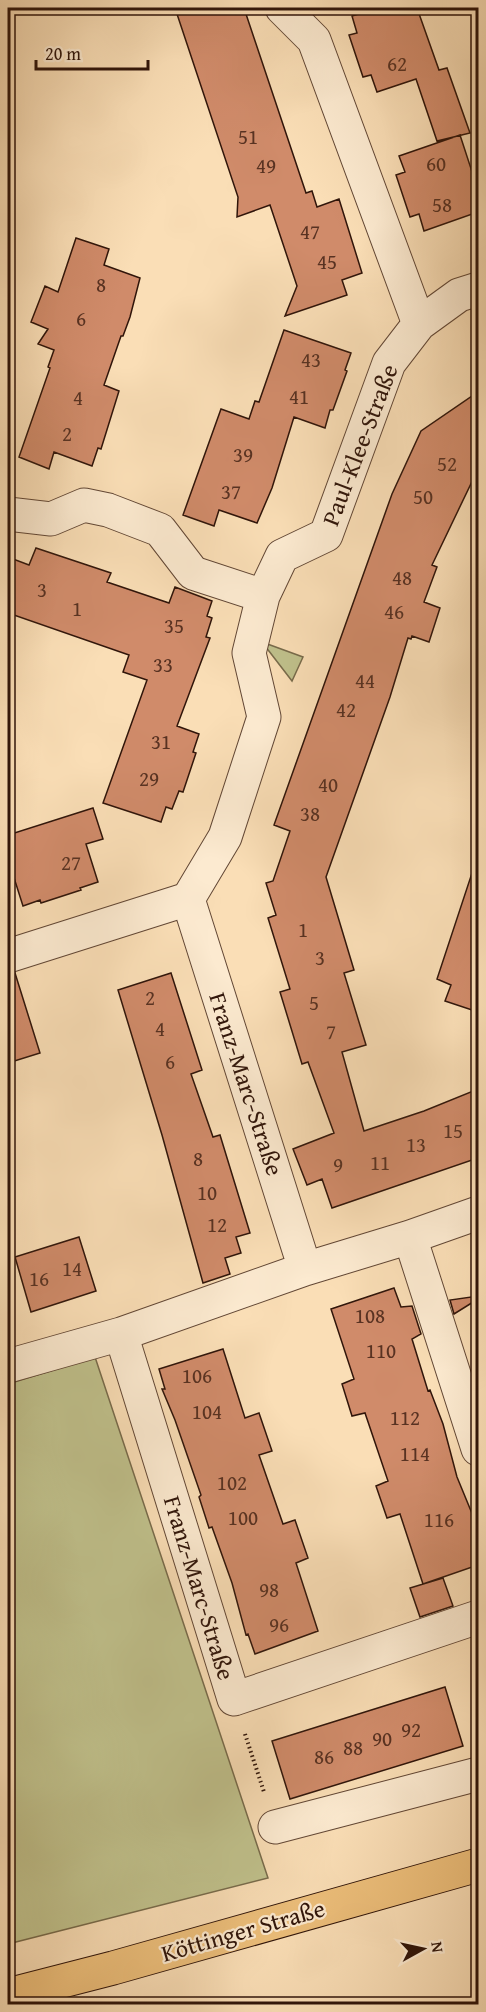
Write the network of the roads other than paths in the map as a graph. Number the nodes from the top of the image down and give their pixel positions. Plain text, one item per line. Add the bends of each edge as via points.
1 (282, 8) edge
2 (478, 289) edge
3 (419, 324) junction
4 (8, 514) edge
5 (263, 596) junction
6 (188, 898) junction
7 (8, 956) edge
8 (478, 1213) edge
9 (410, 1237) junction
10 (305, 1269) junction
11 (121, 1334) junction
12 (8, 1366) edge
13 (478, 1449) edge
14 (478, 1617) edge
15 (478, 1774) edge
16 (275, 1827) road end
17 (478, 1865) edge
18 (8, 1995) edge

1 - 3 street via 314,40
2 - 3 street, Paul-Klee-Straße via 459,295
3 - 5 street, Paul-Klee-Straße via 389,363 327,535 282,556
4 - 5 street via 51,519 84,505 108,510 160,530 193,573
5 - 6 street, Paul-Klee-Straße via 249,653 264,717 225,837
6 - 7 street
6 - 10 street, Franz-Marc-Straße
8 - 9 street
9 - 10 street
9 - 13 street
10 - 11 street
11 - 12 street
11 - 14 street, Franz-Marc-Straße via 234,1699
15 - 16 street
17 - 18 main road, Köttinger Straße

